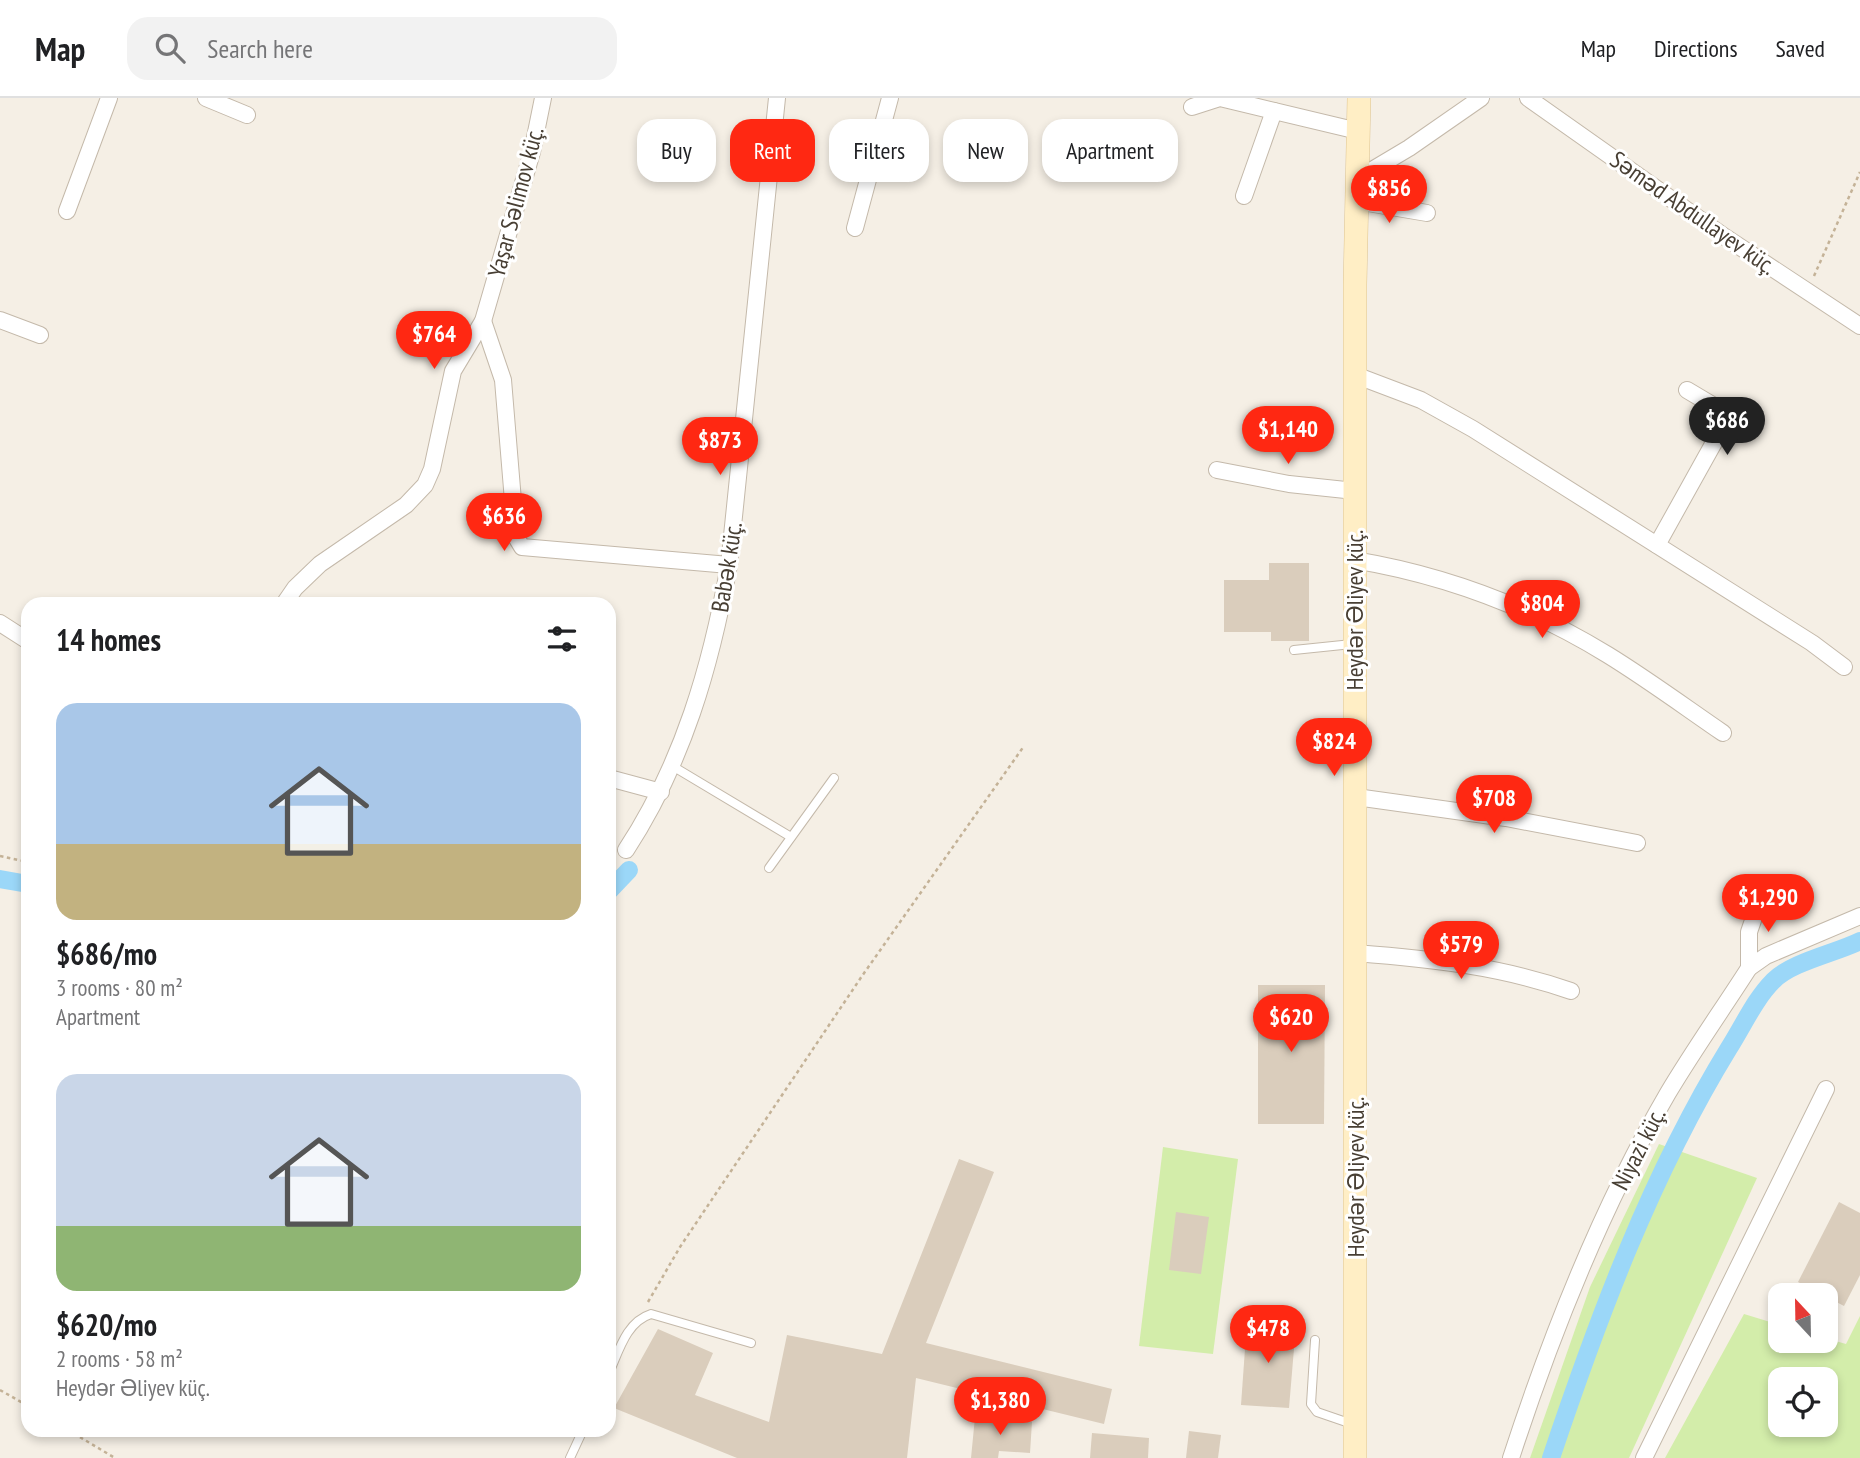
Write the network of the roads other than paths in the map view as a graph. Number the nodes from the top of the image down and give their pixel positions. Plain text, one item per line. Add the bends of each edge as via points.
1 (110, 98) edge
2 (206, 98) edge
3 (543, 98) edge
4 (777, 98) edge
5 (890, 98) edge
6 (1359, 98) edge
7 (1480, 98) edge
8 (1528, 98) edge
9 (1192, 107) dead end
10 (1274, 111) junction
11 (247, 115) dead end
12 (1358, 131) junction
13 (1357, 190) junction
14 (1244, 196) dead end
15 (67, 211) dead end
16 (1427, 213) dead end
17 (855, 228) dead end
18 (0, 320) edge
19 (483, 321) junction
20 (1860, 326) edge
21 (40, 335) dead end
22 (1355, 374) junction
23 (1688, 390) dead end
24 (1217, 470) dead end
25 (1354, 491) junction
26 (1657, 545) junction
27 (1354, 560) junction
28 (729, 565) junction
29 (289, 597) edge
30 (0, 623) edge
31 (21, 636) edge
32 (1355, 644) junction
33 (1294, 650) dead end
34 (1844, 667) dead end
35 (1723, 733) dead end
36 (674, 767) junction
37 (834, 778) dead end
38 (616, 780) edge
39 (661, 792) junction
40 (1356, 797) junction
41 (791, 838) junction
42 (1637, 843) dead end
43 (626, 850) dead end
44 (769, 868) dead end
45 (1762, 894) dead end
46 (1860, 916) edge
47 (1356, 953) junction
48 (1749, 968) junction
49 (1571, 991) dead end
50 (1826, 1089) dead end
51 (1315, 1339) dead end
52 (751, 1343) dead end
53 (616, 1358) edge
54 (1355, 1425) junction
55 (580, 1437) edge
56 (570, 1458) edge
57 (1355, 1458) edge
58 (1511, 1458) edge
59 (1644, 1458) edge

1 - 15 street
2 - 11 street
3 - 19 street, Yaşar Səlimov küç.
4 - 28 street, Babək küç.
5 - 17 street
6 - 12 main road, Heydər Əliyev küç.
7 - 13 street
8 - 20 street, Səməd Abdullayev küç.
9 - 10 street via 1220,98
10 - 12 street
10 - 14 street
12 - 13 main road, Heydər Əliyev küç.
13 - 16 street
13 - 22 main road, Heydər Əliyev küç.
18 - 21 street
19 - 28 street via 503,380 516,537 522,547
19 - 29 street, Yaşar Səlimov küç. via 453,371 425,485 407,505 320,564
22 - 25 main road, Heydər Əliyev küç.
22 - 26 street via 1412,396 1473,429
23 - 26 street via 1724,412 1726,421
24 - 25 street
25 - 27 main road, Heydər Əliyev küç.
26 - 34 street
27 - 32 main road, Heydər Əliyev küç.
27 - 35 street via 1438,578 1533,614 1607,654
28 - 36 street, Babək küç. via 698,697
30 - 31 street
32 - 33 lane
32 - 40 main road, Heydər Əliyev küç.
36 - 39 street, Babək küç.
36 - 41 lane
37 - 41 lane
38 - 39 street
39 - 43 street, Babək küç.
40 - 42 street via 1506,818
40 - 47 main road, Heydər Əliyev küç.
41 - 44 lane
45 - 48 street via 1749,932
46 - 48 street, Niyazi küç. via 1766,956
47 - 49 street via 1467,963
47 - 54 main road, Heydər Əliyev küç.
48 - 58 street, Niyazi küç. via 1668,1094 1595,1236 1537,1378
50 - 59 street
51 - 54 lane via 1311,1404 1317,1412
52 - 53 lane via 651,1314 630,1327
54 - 57 main road, Heydər Əliyev küç.
55 - 56 lane

